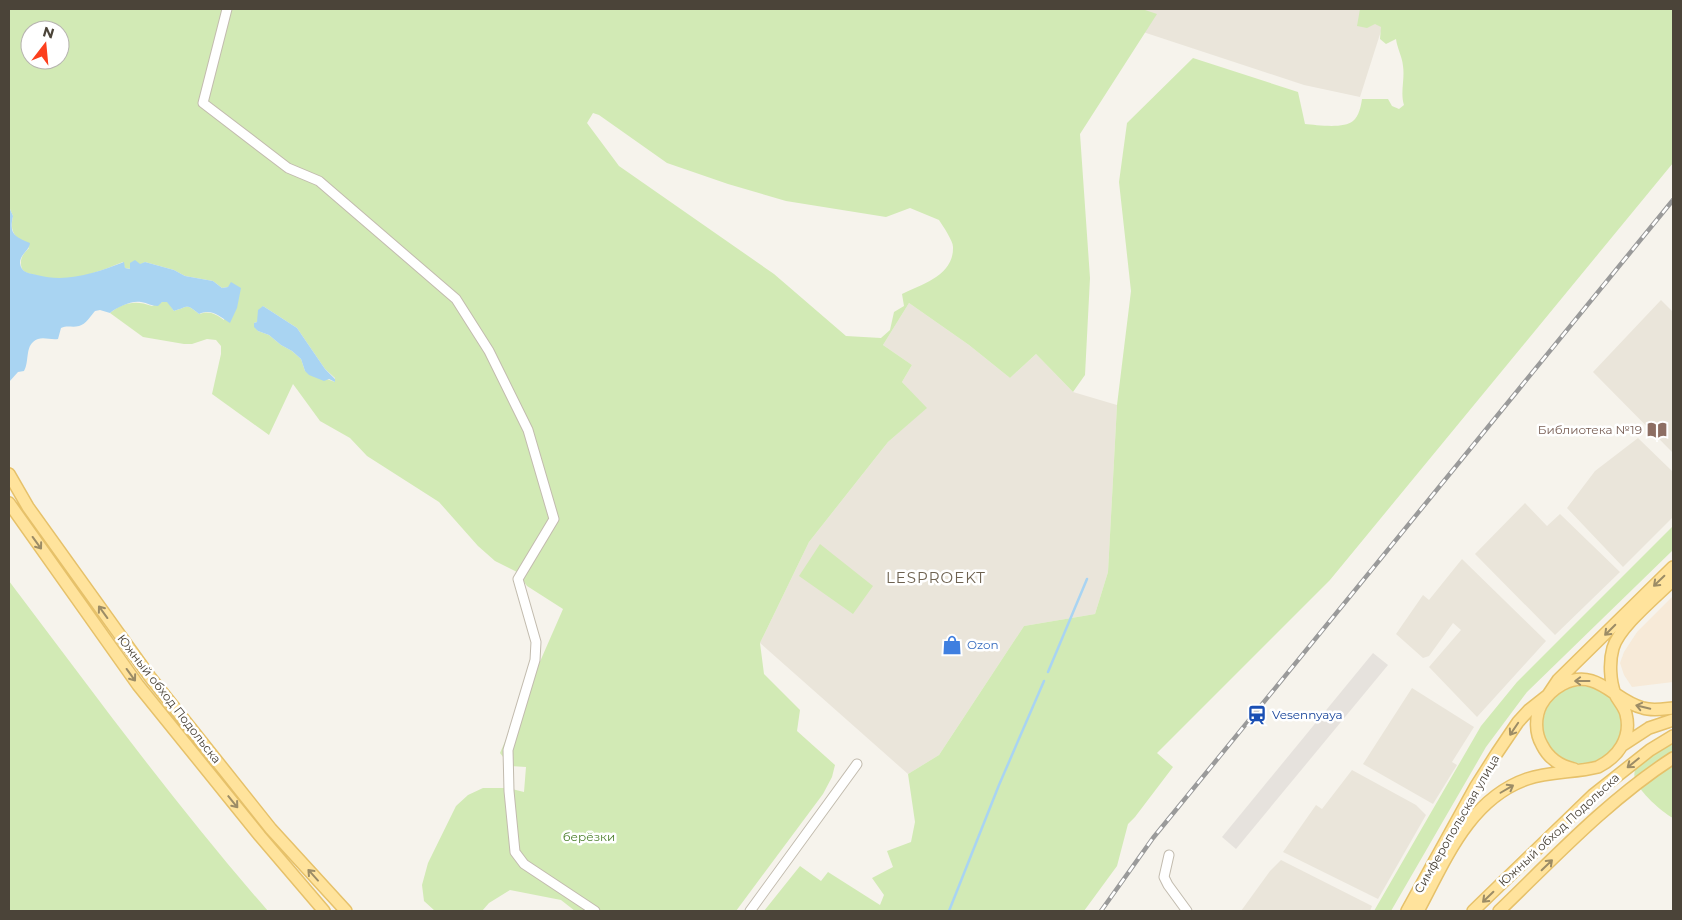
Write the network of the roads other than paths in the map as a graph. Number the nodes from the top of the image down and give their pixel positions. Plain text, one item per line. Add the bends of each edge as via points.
1 (226, 9) edge
2 (9, 474) edge
3 (9, 503) edge
4 (1673, 567) edge
5 (1673, 580) edge
6 (1548, 694) junction
7 (1616, 694) junction
8 (1673, 708) edge
9 (1673, 720) edge
10 (1673, 736) edge
11 (1623, 745) junction
12 (1673, 758) edge
13 (857, 764) dead end
14 (1576, 770) junction
15 (1169, 855) dead end
16 (324, 911) edge
17 (346, 911) edge
18 (595, 911) edge
19 (750, 911) edge
20 (1187, 911) edge
21 (1408, 911) edge
22 (1418, 911) edge
23 (1473, 911) edge
24 (1499, 911) edge

1 - 18 street via 203,103 288,168 319,181 456,299 489,351 528,430 554,519 518,579 536,642 535,660 508,750 515,852 524,864
17 -> 2 main road, Южный обход Подольска via 271,829 150,677 28,507
3 -> 16 main road, Южный обход Подольска via 138,685
4 -> 6 main road via 1558,680
5 - 7 main road via 1619,633 1610,660
7 -> 6 main road via 1587,680 1566,682
6 - 14 main road via 1537,716 1539,741 1554,760
6 -> 21 main road, Симферопольская улица via 1518,722 1497,753
8 -> 7 main road via 1643,708
7 - 11 main road via 1626,713
9 - 11 main road via 1649,728
10 -> 23 main road, Южный обход Подольска via 1650,750 1594,795
11 - 14 main road via 1603,765
24 -> 12 main road, Южный обход Подольска via 1603,812
13 - 19 street
22 -> 14 main road, Симферопольская улица via 1470,820 1488,800 1528,778
15 - 20 street via 1164,877

